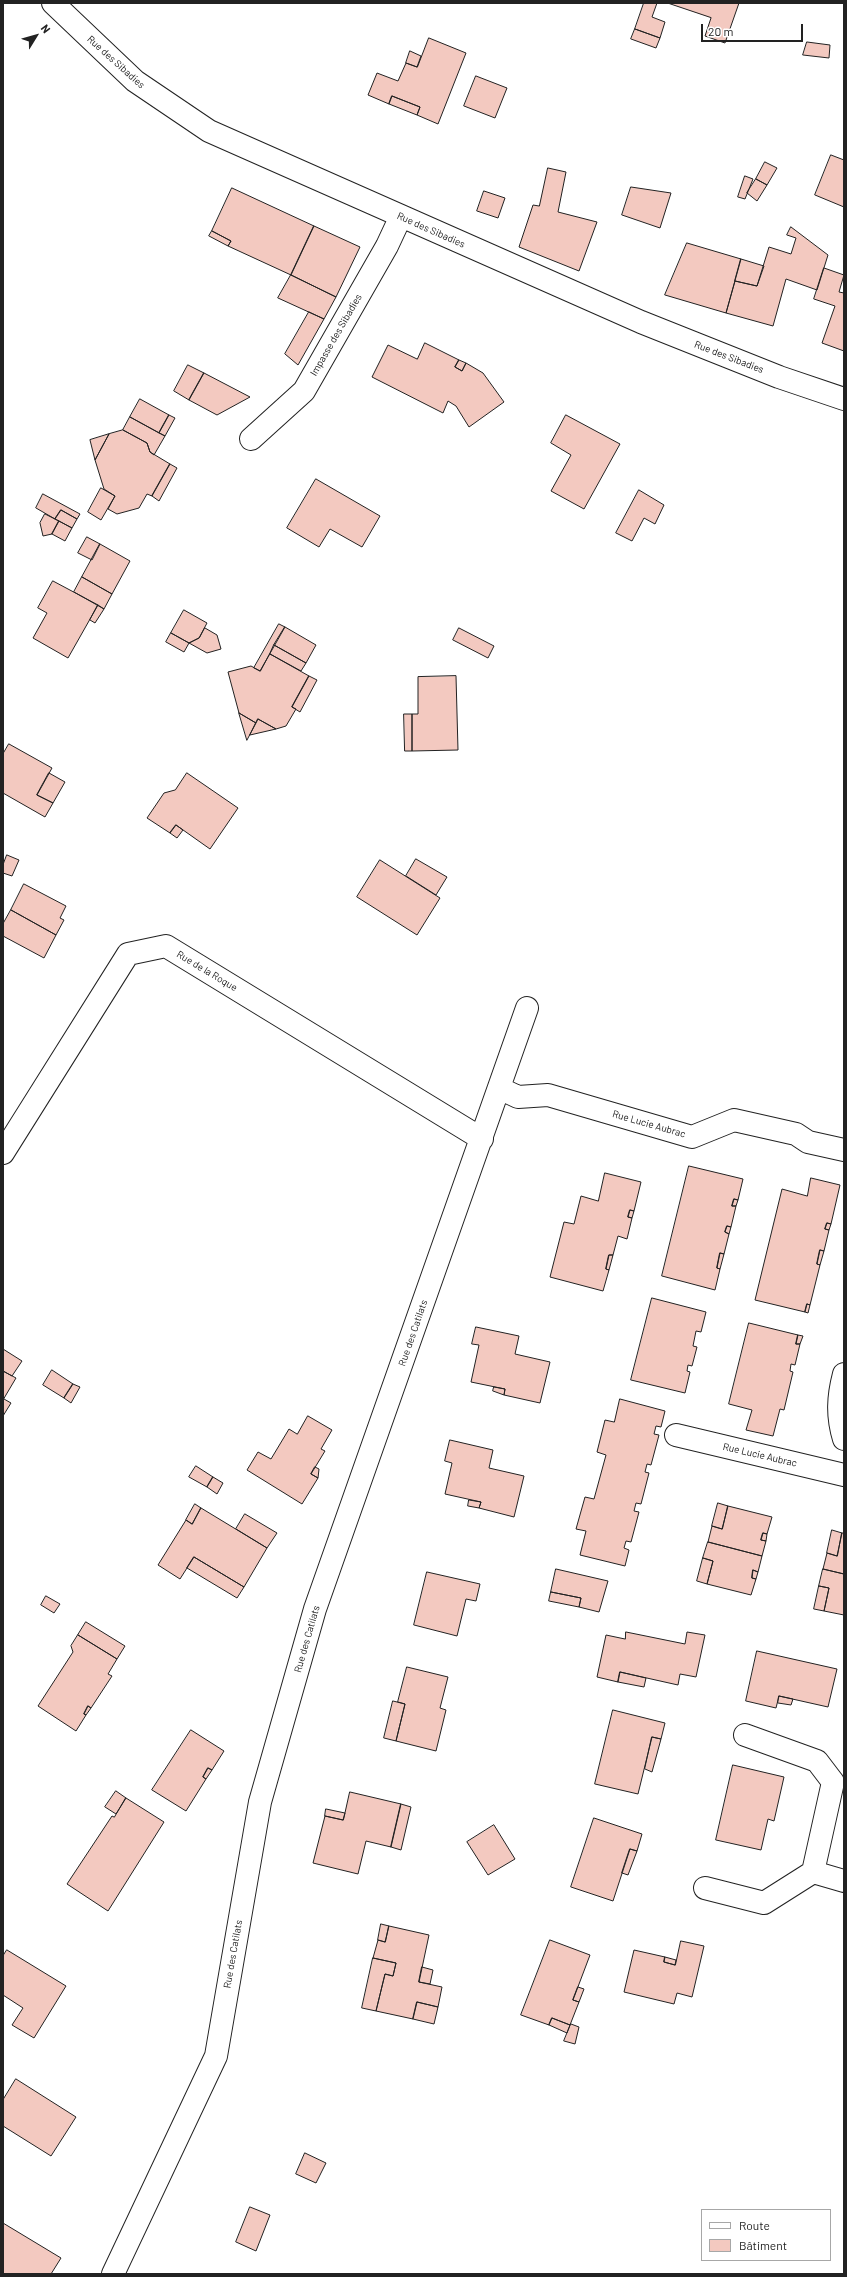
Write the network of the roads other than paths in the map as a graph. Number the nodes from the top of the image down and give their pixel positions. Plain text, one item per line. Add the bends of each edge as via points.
1 (53, 3) edge
2 (401, 216) junction
3 (844, 399) edge
4 (251, 439) dead end
5 (528, 1008) dead end
6 (499, 1088) junction
7 (482, 1139) junction
8 (844, 1150) edge
9 (3, 1153) edge
10 (844, 1374) edge
11 (676, 1435) dead end
12 (844, 1439) edge
13 (844, 1475) edge
14 (745, 1735) dead end
15 (838, 1782) edge
16 (813, 1872) junction
17 (844, 1881) edge
18 (705, 1888) dead end
19 (113, 2274) edge

1 - 2 street, Rue des Sibadies via 135,81 209,131
2 - 3 street, Rue des Sibadies via 641,322 779,377
2 - 4 street, Impasse des Sibadies via 387,246 304,391
5 - 6 street, Rue des Catilats
6 - 7 street, Rue des Catilats
6 - 8 street, Rue Lucie Aubrac via 518,1097 548,1094 692,1136 734,1120 796,1134 808,1142
7 - 9 street, Rue de la Roque via 166,946 128,954
7 - 19 street, Rue des Catilats via 313,1616 260,1802 216,2056
10 - 12 street via 838,1395 839,1418
11 - 13 street, Rue Lucie Aubrac
14 - 15 street via 817,1761
15 - 16 street
16 - 17 street
16 - 18 street via 764,1903

